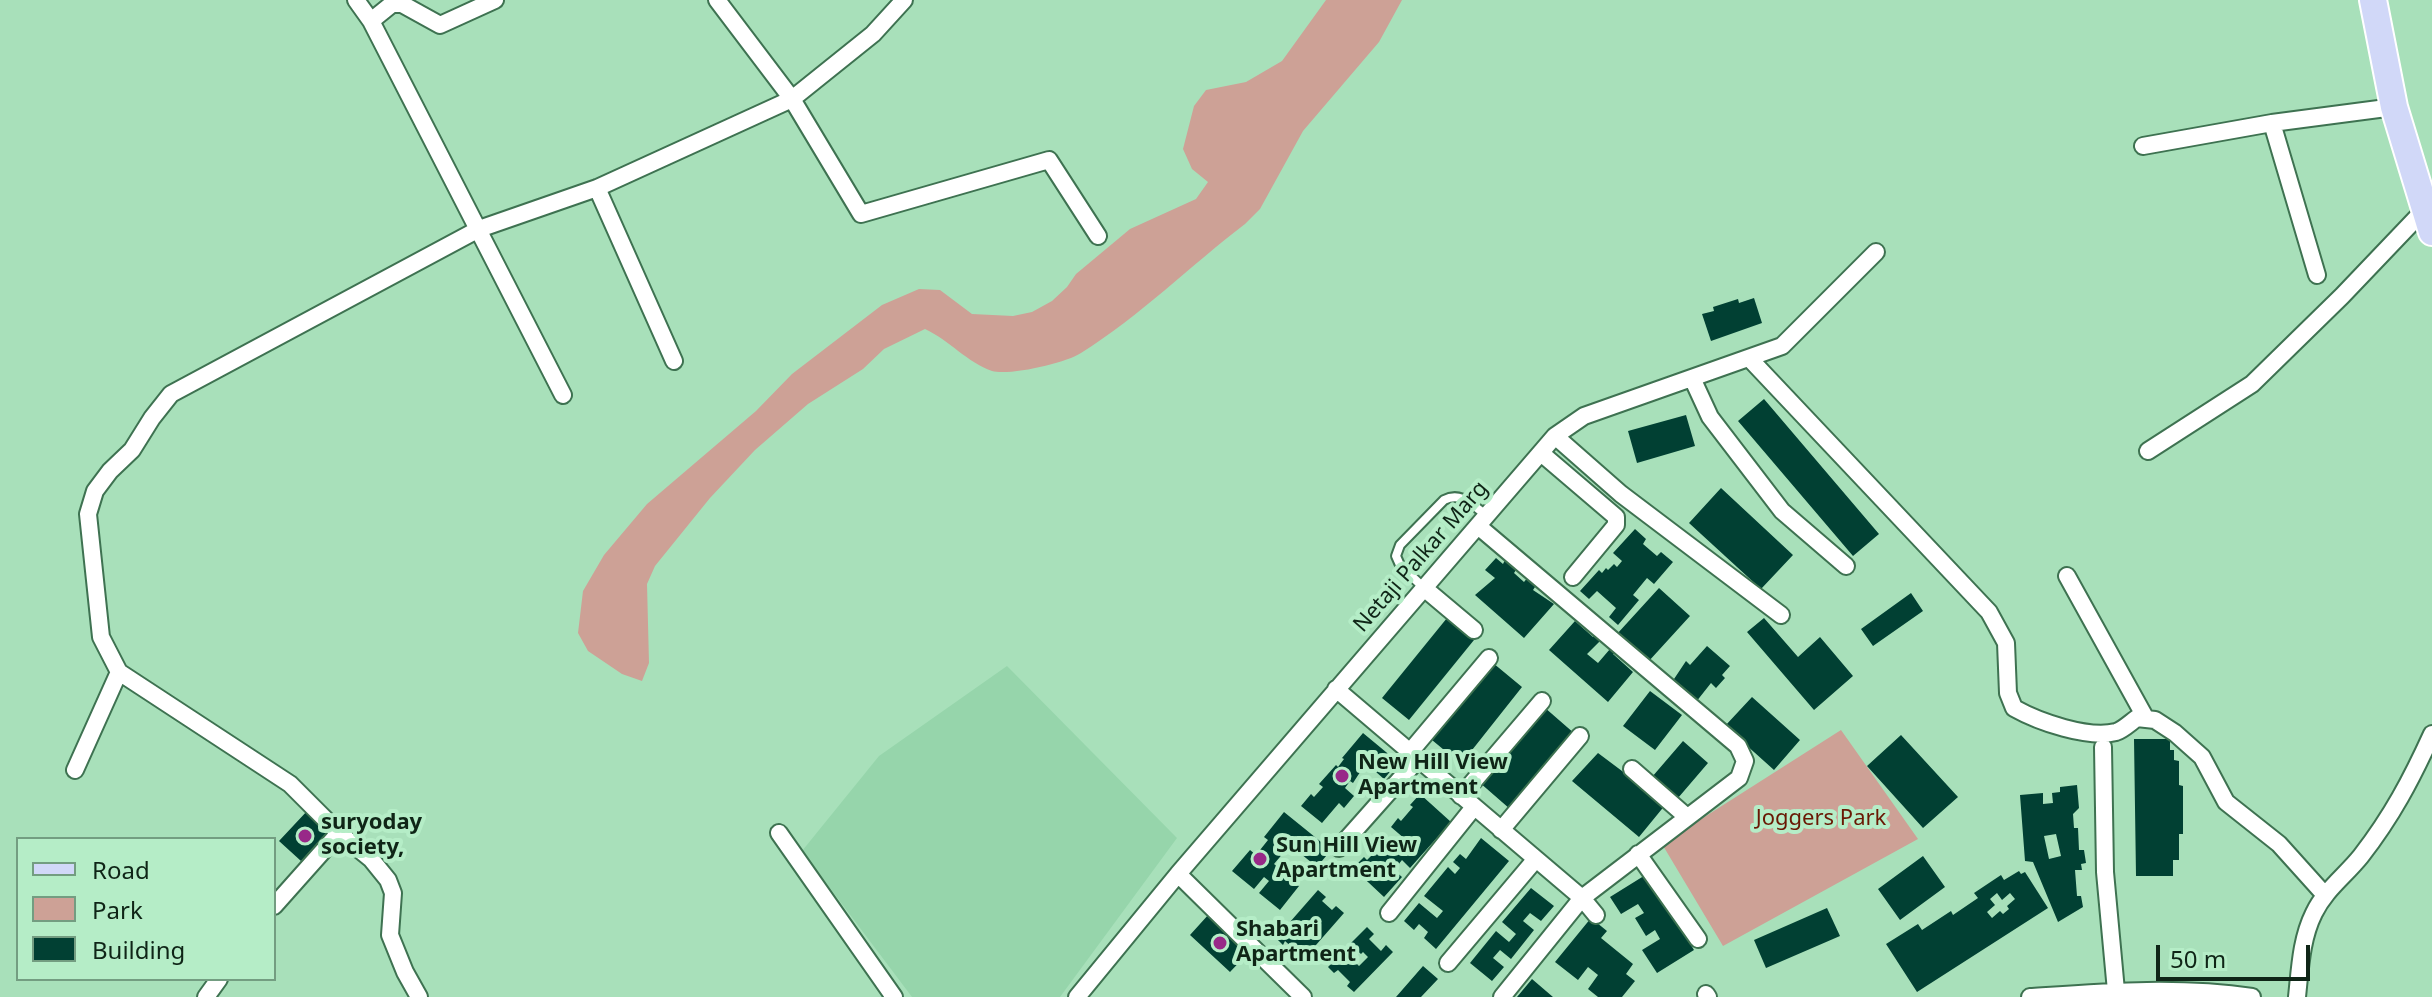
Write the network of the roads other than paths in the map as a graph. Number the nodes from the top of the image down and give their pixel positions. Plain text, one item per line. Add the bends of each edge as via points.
1 (356, 0) edge
2 (495, 0) edge
3 (717, 0) edge
4 (904, 0) edge
5 (2373, 0) edge
6 (371, 21) junction
7 (792, 99) junction
8 (2394, 107) junction
9 (2272, 123) junction
10 (2143, 146) dead end
11 (597, 188) junction
12 (2428, 220) edge
13 (479, 229) junction
14 (1098, 236) dead end
15 (1876, 252) dead end
16 (2317, 275) dead end
17 (1749, 358) junction
18 (674, 361) dead end
19 (1692, 378) junction
20 (563, 395) dead end
21 (1555, 436) junction
22 (2148, 451) dead end
23 (1541, 453) junction
24 (1482, 521) junction
25 (1846, 566) dead end
26 (2067, 576) dead end
27 (1573, 577) dead end
28 (1424, 588) junction
29 (1781, 615) dead end
30 (1474, 630) dead end
31 (1489, 658) dead end
32 (119, 672) junction
33 (1336, 689) junction
34 (1542, 701) dead end
35 (2145, 717) junction
36 (2432, 734) edge
37 (1580, 736) dead end
38 (2103, 747) dead end
39 (1414, 756) junction
40 (1632, 769) dead end
41 (75, 770) dead end
42 (1467, 801) junction
43 (1687, 817) junction
44 (1501, 830) junction
45 (339, 833) junction
46 (779, 833) dead end
47 (1339, 848) dead end
48 (1638, 854) junction
49 (1535, 860) junction
50 (1178, 874) junction
51 (2324, 894) junction
52 (1582, 898) junction
53 (276, 904) edge
54 (1389, 913) dead end
55 (1596, 915) dead end
56 (1698, 939) dead end
57 (1448, 963) dead end
58 (2116, 991) junction
59 (419, 997) edge
60 (894, 997) edge
61 (1077, 997) edge
62 (1303, 997) edge
63 (1502, 997) edge
64 (2030, 997) edge
65 (2252, 997) edge
66 (2297, 997) edge

1 - 6 street
2 - 6 street via 440,25 402,4 392,4
3 - 7 street
4 - 7 street via 873,34
5 - 8 main road
6 - 13 street
7 - 11 street
7 - 14 street via 861,214 1049,160
8 - 9 street
8 - 12 main road
9 - 10 street
9 - 16 street
11 - 13 street
11 - 18 street
12 - 22 street via 2252,384
13 - 20 street
13 - 32 street via 171,394 95,491 88,514 101,637
15 - 17 street, Netaji Palkar Marg via 1782,346
17 - 19 street, Netaji Palkar Marg
17 - 35 street via 1989,612 2006,643 2008,693 2014,708 2038,721 2083,732 2117,732
19 - 21 street, Netaji Palkar Marg via 1584,416
19 - 25 street via 1710,417 1782,511
21 - 23 street, Netaji Palkar Marg
21 - 29 street via 1621,494
23 - 24 street, Netaji Palkar Marg
23 - 27 street via 1616,517 1616,525
24 - 28 street, Netaji Palkar Marg
24 - 28 lane via 1462,497 1450,497 1400,545 1400,565
24 - 43 street via 1738,746 1745,761 1739,778
26 - 35 street
28 - 30 street
28 - 33 street, Netaji Palkar Marg
31 - 39 street
32 - 41 street
32 - 45 street via 290,784
33 - 39 street
33 - 50 street, Netaji Palkar Marg
34 - 42 street
35 - 51 street via 2175,733 2202,757 2226,802 2279,844
36 - 51 street via 2383,826
37 - 44 street
38 - 58 street via 2105,872
39 - 42 street
39 - 47 street
40 - 43 street
42 - 44 street
42 - 54 street
43 - 48 street
44 - 49 street
45 - 53 street
45 - 59 street via 388,880 393,893 390,935
46 - 60 street
48 - 52 street
48 - 56 street
49 - 52 street
49 - 57 street
50 - 61 street, Netaji Palkar Marg
50 - 62 street
51 - 66 street via 2304,941
52 - 55 street
52 - 63 street
58 - 64 street
58 - 65 street via 2209,991

